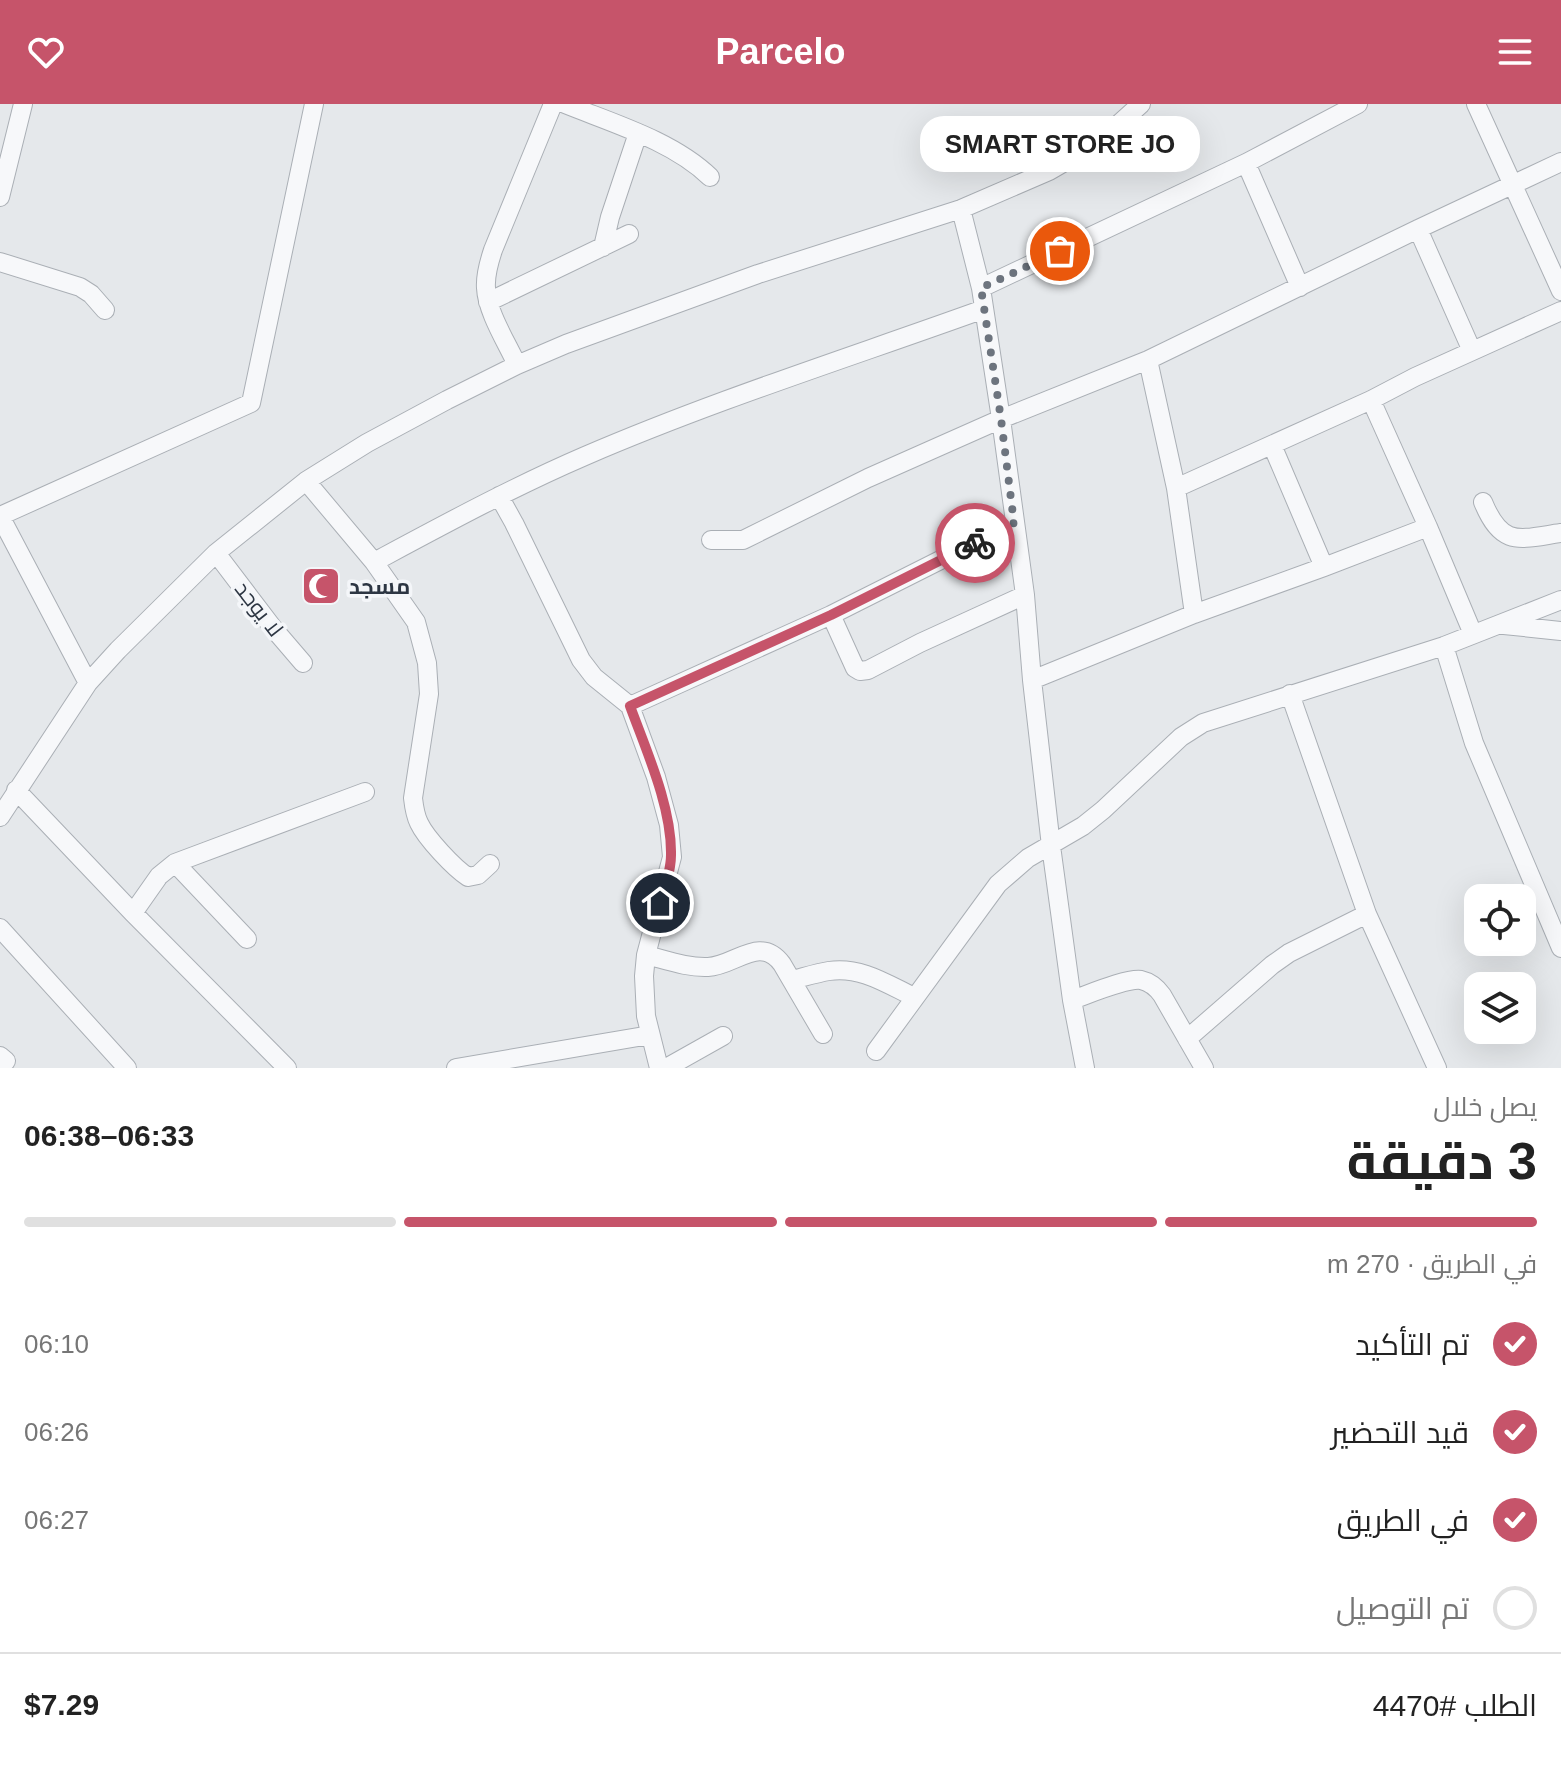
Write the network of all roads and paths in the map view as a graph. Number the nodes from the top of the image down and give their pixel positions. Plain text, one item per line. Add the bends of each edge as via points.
1 (23, 104) edge
2 (314, 104) edge
3 (553, 104) edge
4 (565, 104) edge
5 (1141, 104) edge
6 (1358, 104) edge
7 (1476, 104) edge
8 (638, 133) junction
9 (5, 154) edge
10 (1561, 162) edge
11 (1246, 163) junction
12 (710, 177) dead end
13 (1511, 184) junction
14 (0, 197) edge
15 (961, 209) junction
16 (1418, 229) junction
17 (629, 234) dead end
18 (603, 247) junction
19 (0, 262) edge
20 (1300, 287) junction
21 (981, 288) junction
22 (1561, 291) edge
23 (488, 302) junction
24 (984, 309) junction
25 (105, 310) dead end
26 (1561, 311) edge
27 (1472, 351) junction
28 (1148, 360) junction
29 (517, 365) junction
30 (1371, 400) junction
31 (1001, 419) junction
32 (1272, 445) junction
33 (306, 481) junction
34 (1176, 488) junction
35 (499, 496) junction
36 (1483, 502) dead end
37 (0, 516) edge
38 (1014, 523) junction
39 (1428, 527) junction
40 (1561, 533) edge
41 (711, 540) dead end
42 (216, 553) junction
43 (374, 562) junction
44 (1324, 567) junction
45 (1025, 595) junction
46 (1561, 600) edge
47 (1194, 614) junction
48 (831, 615) junction
49 (1501, 624) junction
50 (1561, 631) edge
51 (1473, 634) junction
52 (1444, 646) junction
53 (303, 663) dead end
54 (1032, 680) junction
55 (88, 683) junction
56 (1290, 694) junction
57 (630, 706) junction
58 (16, 790) junction
59 (365, 792) dead end
60 (0, 817) edge
61 (1051, 846) junction
62 (175, 863) junction
63 (490, 864) dead end
64 (133, 913) junction
65 (1367, 914) junction
66 (0, 928) edge
67 (247, 939) dead end
68 (1561, 948) edge
69 (646, 955) junction
70 (792, 980) junction
71 (914, 997) junction
72 (1072, 1000) junction
73 (823, 1034) dead end
74 (650, 1035) junction
75 (723, 1036) dead end
76 (1187, 1039) junction
77 (876, 1051) dead end
78 (127, 1068) edge
79 (287, 1068) edge
80 (456, 1068) edge
81 (659, 1068) edge
82 (666, 1068) edge
83 (1085, 1068) edge
84 (1204, 1068) edge
85 (1437, 1068) edge

1 - 9 street
2 - 37 street via 251,403
3 - 23 street via 493,250 485,287
4 - 8 street
5 - 15 street via 1075,157
6 - 11 street
7 - 13 street
8 - 12 street via 689,159
8 - 18 street
9 - 14 street
10 - 13 street
11 - 20 street
11 - 21 street
13 - 16 street
13 - 22 street
15 - 21 street
15 - 29 street via 743,279
16 - 20 street
16 - 27 street
17 - 18 street
18 - 23 street
19 - 25 street via 80,287
20 - 28 street
21 - 24 street
23 - 29 street
24 - 31 street
24 - 35 street via 665,424
26 - 27 street
27 - 30 street
28 - 31 street
28 - 34 street
29 - 33 street
30 - 32 street
30 - 39 street
31 - 38 street
31 - 41 street via 743,540
32 - 34 street
32 - 44 street
33 - 42 street
33 - 43 street
34 - 47 street
35 - 43 street
35 - 57 street via 581,660
36 - 40 street via 1503,534 1522,539
37 - 55 street
38 - 45 street
38 - 48 street
39 - 44 street
39 - 51 street
42 - 53 street, لا يوجد
42 - 55 street
43 - 63 street via 416,622 427,663 429,694 415,813 428,838 463,874 473,877
44 - 47 street
45 - 48 street via 860,671
45 - 54 street
46 - 49 street
47 - 54 street
48 - 57 street
49 - 50 street
49 - 51 street
51 - 52 street
52 - 56 street
52 - 68 street via 1474,743
54 - 61 street
55 - 58 street
56 - 61 street via 1193,729 1103,810
56 - 65 street
57 - 69 street via 656,777 672,857
58 - 60 street
58 - 64 street
59 - 62 street
61 - 71 street via 998,884
61 - 72 street
62 - 64 street
62 - 67 street
64 - 79 street
65 - 76 street via 1289,953
65 - 85 street
66 - 78 street
69 - 70 street via 712,967 767,951
69 - 74 street via 644,996
70 - 71 street via 850,970
70 - 73 street
71 - 77 street
72 - 76 street via 1129,981 1147,982 1158,989
72 - 83 street
74 - 80 street
74 - 81 street
75 - 82 street
76 - 84 street

